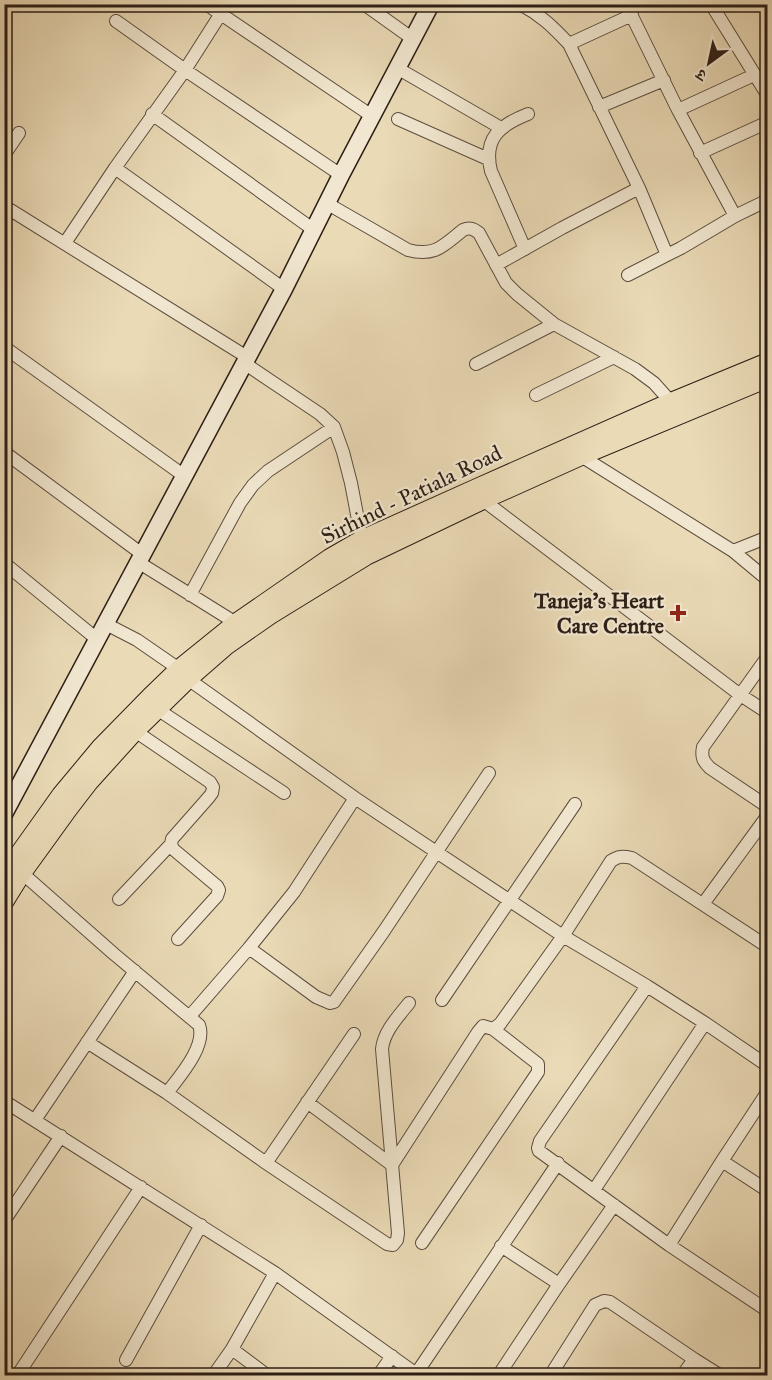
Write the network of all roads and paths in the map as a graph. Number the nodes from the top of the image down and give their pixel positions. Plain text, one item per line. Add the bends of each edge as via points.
1 (206, 4) edge
2 (363, 4) edge
3 (431, 4) edge
4 (520, 4) edge
5 (711, 4) edge
6 (224, 9) edge
7 (629, 10) edge
8 (116, 21) dead end
9 (413, 39) junction
10 (569, 44) junction
11 (397, 68) junction
12 (185, 69) junction
13 (754, 75) junction
14 (664, 80) junction
15 (768, 96) edge
16 (599, 107) junction
17 (678, 110) junction
18 (152, 114) junction
19 (528, 114) dead end
20 (372, 116) junction
21 (398, 119) dead end
22 (768, 122) edge
23 (501, 128) junction
24 (19, 133) dead end
25 (700, 153) junction
26 (4, 155) edge
27 (488, 159) junction
28 (115, 168) junction
29 (341, 175) junction
30 (639, 188) junction
31 (768, 200) edge
32 (328, 204) junction
33 (4, 206) edge
34 (735, 216) junction
35 (314, 230) junction
36 (65, 243) junction
37 (525, 249) junction
38 (667, 255) junction
39 (496, 265) junction
40 (628, 275) dead end
41 (284, 289) junction
42 (555, 324) junction
43 (4, 347) edge
44 (614, 357) junction
45 (246, 360) junction
46 (768, 362) edge
47 (476, 363) dead end
48 (768, 378) edge
49 (536, 395) dead end
50 (671, 402) junction
51 (334, 427) junction
52 (4, 452) edge
53 (581, 456) junction
54 (183, 475) junction
55 (483, 500) junction
56 (768, 537) edge
57 (364, 548) junction
58 (733, 551) junction
59 (140, 558) junction
60 (4, 563) edge
61 (766, 578) edge
62 (190, 595) junction
63 (236, 623) junction
64 (106, 624) junction
65 (98, 640) junction
66 (768, 656) edge
67 (183, 674) junction
68 (739, 694) junction
69 (157, 709) junction
70 (768, 713) edge
71 (135, 731) junction
72 (489, 773) dead end
73 (284, 794) dead end
74 (355, 798) junction
75 (575, 804) dead end
76 (768, 807) edge
77 (6, 808) edge
78 (768, 814) edge
79 (171, 844) junction
80 (438, 853) junction
81 (13, 874) edge
82 (119, 899) dead end
83 (509, 900) junction
84 (4, 902) edge
85 (703, 904) junction
86 (562, 936) junction
87 (178, 939) dead end
88 (765, 941) edge
89 (249, 948) junction
90 (135, 971) junction
91 (647, 986) junction
92 (442, 1000) dead end
93 (409, 1002) dead end
94 (190, 1016) junction
95 (705, 1023) junction
96 (493, 1029) junction
97 (354, 1034) dead end
98 (87, 1042) junction
99 (768, 1066) edge
100 (768, 1091) edge
101 (167, 1093) junction
102 (4, 1101) edge
103 (307, 1102) junction
104 (35, 1119) junction
105 (61, 1136) junction
106 (722, 1161) junction
107 (266, 1163) junction
108 (558, 1163) junction
109 (392, 1165) junction
110 (141, 1187) junction
111 (594, 1190) junction
112 (768, 1191) edge
113 (614, 1205) junction
114 (4, 1221) edge
115 (201, 1225) junction
116 (423, 1243) dead end
117 (669, 1245) junction
118 (501, 1246) junction
119 (275, 1273) junction
120 (559, 1284) junction
121 (768, 1311) edge
122 (232, 1349) junction
123 (392, 1356) junction
124 (693, 1359) junction
125 (126, 1360) dead end
126 (417, 1375) edge
127 (17, 1376) edge
128 (213, 1376) edge
129 (268, 1376) edge
130 (378, 1376) edge
131 (498, 1376) edge
132 (550, 1376) edge
133 (682, 1376) edge
134 (721, 1376) edge

1 - 6 street
2 - 9 street
3 - 9 street
4 - 10 street via 552,25
5 - 13 street
6 - 12 street
6 - 20 street
7 - 10 street
7 - 14 street
8 - 12 street
9 - 11 street
10 - 16 street
11 - 20 street
11 - 23 street
12 - 18 street
12 - 29 street
13 - 15 street
13 - 17 street
14 - 16 street
14 - 17 street
16 - 30 street
17 - 25 street
18 - 28 street
18 - 35 street
19 - 23 street
20 - 29 street
21 - 27 street
22 - 25 street
23 - 27 street via 489,146
24 - 26 street
25 - 34 street
27 - 37 street
28 - 36 street
28 - 41 street
29 - 32 street
30 - 37 street
30 - 38 street
31 - 34 street
32 - 35 street
32 - 39 street via 418,253 434,251 467,228 474,229
33 - 36 street
34 - 38 street
35 - 41 street
36 - 45 street
37 - 39 street
38 - 40 street
39 - 42 street via 517,294
41 - 45 street
42 - 44 street
42 - 47 street
43 - 54 street
44 - 49 street
44 - 50 street via 654,383
45 - 51 street
45 - 54 street
46 - 50 main road, Sirhind - Patiala Road
48 - 53 main road
50 - 57 main road, Sirhind - Patiala Road
51 - 57 street via 351,483
51 - 62 street via 268,471 254,485 240,503
52 - 59 street
53 - 55 main road
53 - 58 street
54 - 59 street
55 - 57 main road
55 - 68 street
56 - 58 street
57 - 63 main road, Sirhind - Patiala Road via 330,558
57 - 67 main road
58 - 61 street
59 - 62 street
59 - 64 street
60 - 65 street
62 - 63 street
63 - 67 main road, Sirhind - Patiala Road
64 - 65 street
64 - 67 street via 137,640
65 - 77 street
66 - 68 street
67 - 69 main road
67 - 74 street
67 - 81 main road, Sirhind - Patiala Road via 128,718 101,747 62,795
68 - 70 street
68 - 76 street via 703,747 703,762
69 - 71 main road
69 - 73 street
71 - 79 street via 213,787
71 - 81 main road
72 - 80 street
74 - 80 street
74 - 89 street via 294,891
75 - 83 street
78 - 85 street
79 - 82 street
79 - 87 street via 219,890
80 - 83 street
80 - 89 street via 334,1002 316,997
81 - 84 main road
81 - 90 street
83 - 86 street
83 - 92 street
85 - 86 street via 632,858 617,857
85 - 88 street
86 - 91 street
86 - 96 street
89 - 94 street
90 - 94 street
90 - 98 street
91 - 95 street
91 - 108 street via 538,1144 539,1151
93 - 109 street via 383,1039
94 - 101 street via 199,1025 200,1039 191,1060
95 - 99 street
95 - 111 street
96 - 109 street via 481,1028
96 - 116 street via 534,1060 538,1072
97 - 103 street
98 - 101 street
98 - 104 street
100 - 106 street
101 - 107 street
102 - 104 street
103 - 107 street
103 - 109 street
104 - 105 street
105 - 110 street
105 - 114 street
106 - 112 street
106 - 117 street
107 - 109 street via 389,1245 397,1240 398,1233
108 - 111 street
108 - 118 street
110 - 115 street
110 - 127 street
111 - 113 street
113 - 117 street
113 - 120 street
115 - 119 street
115 - 125 street
117 - 121 street
118 - 120 street
118 - 126 street
119 - 122 street
119 - 123 street
120 - 131 street
122 - 128 street
122 - 129 street
123 - 126 street
123 - 130 street
124 - 132 street via 604,1301 595,1305
124 - 133 street
124 - 134 street

